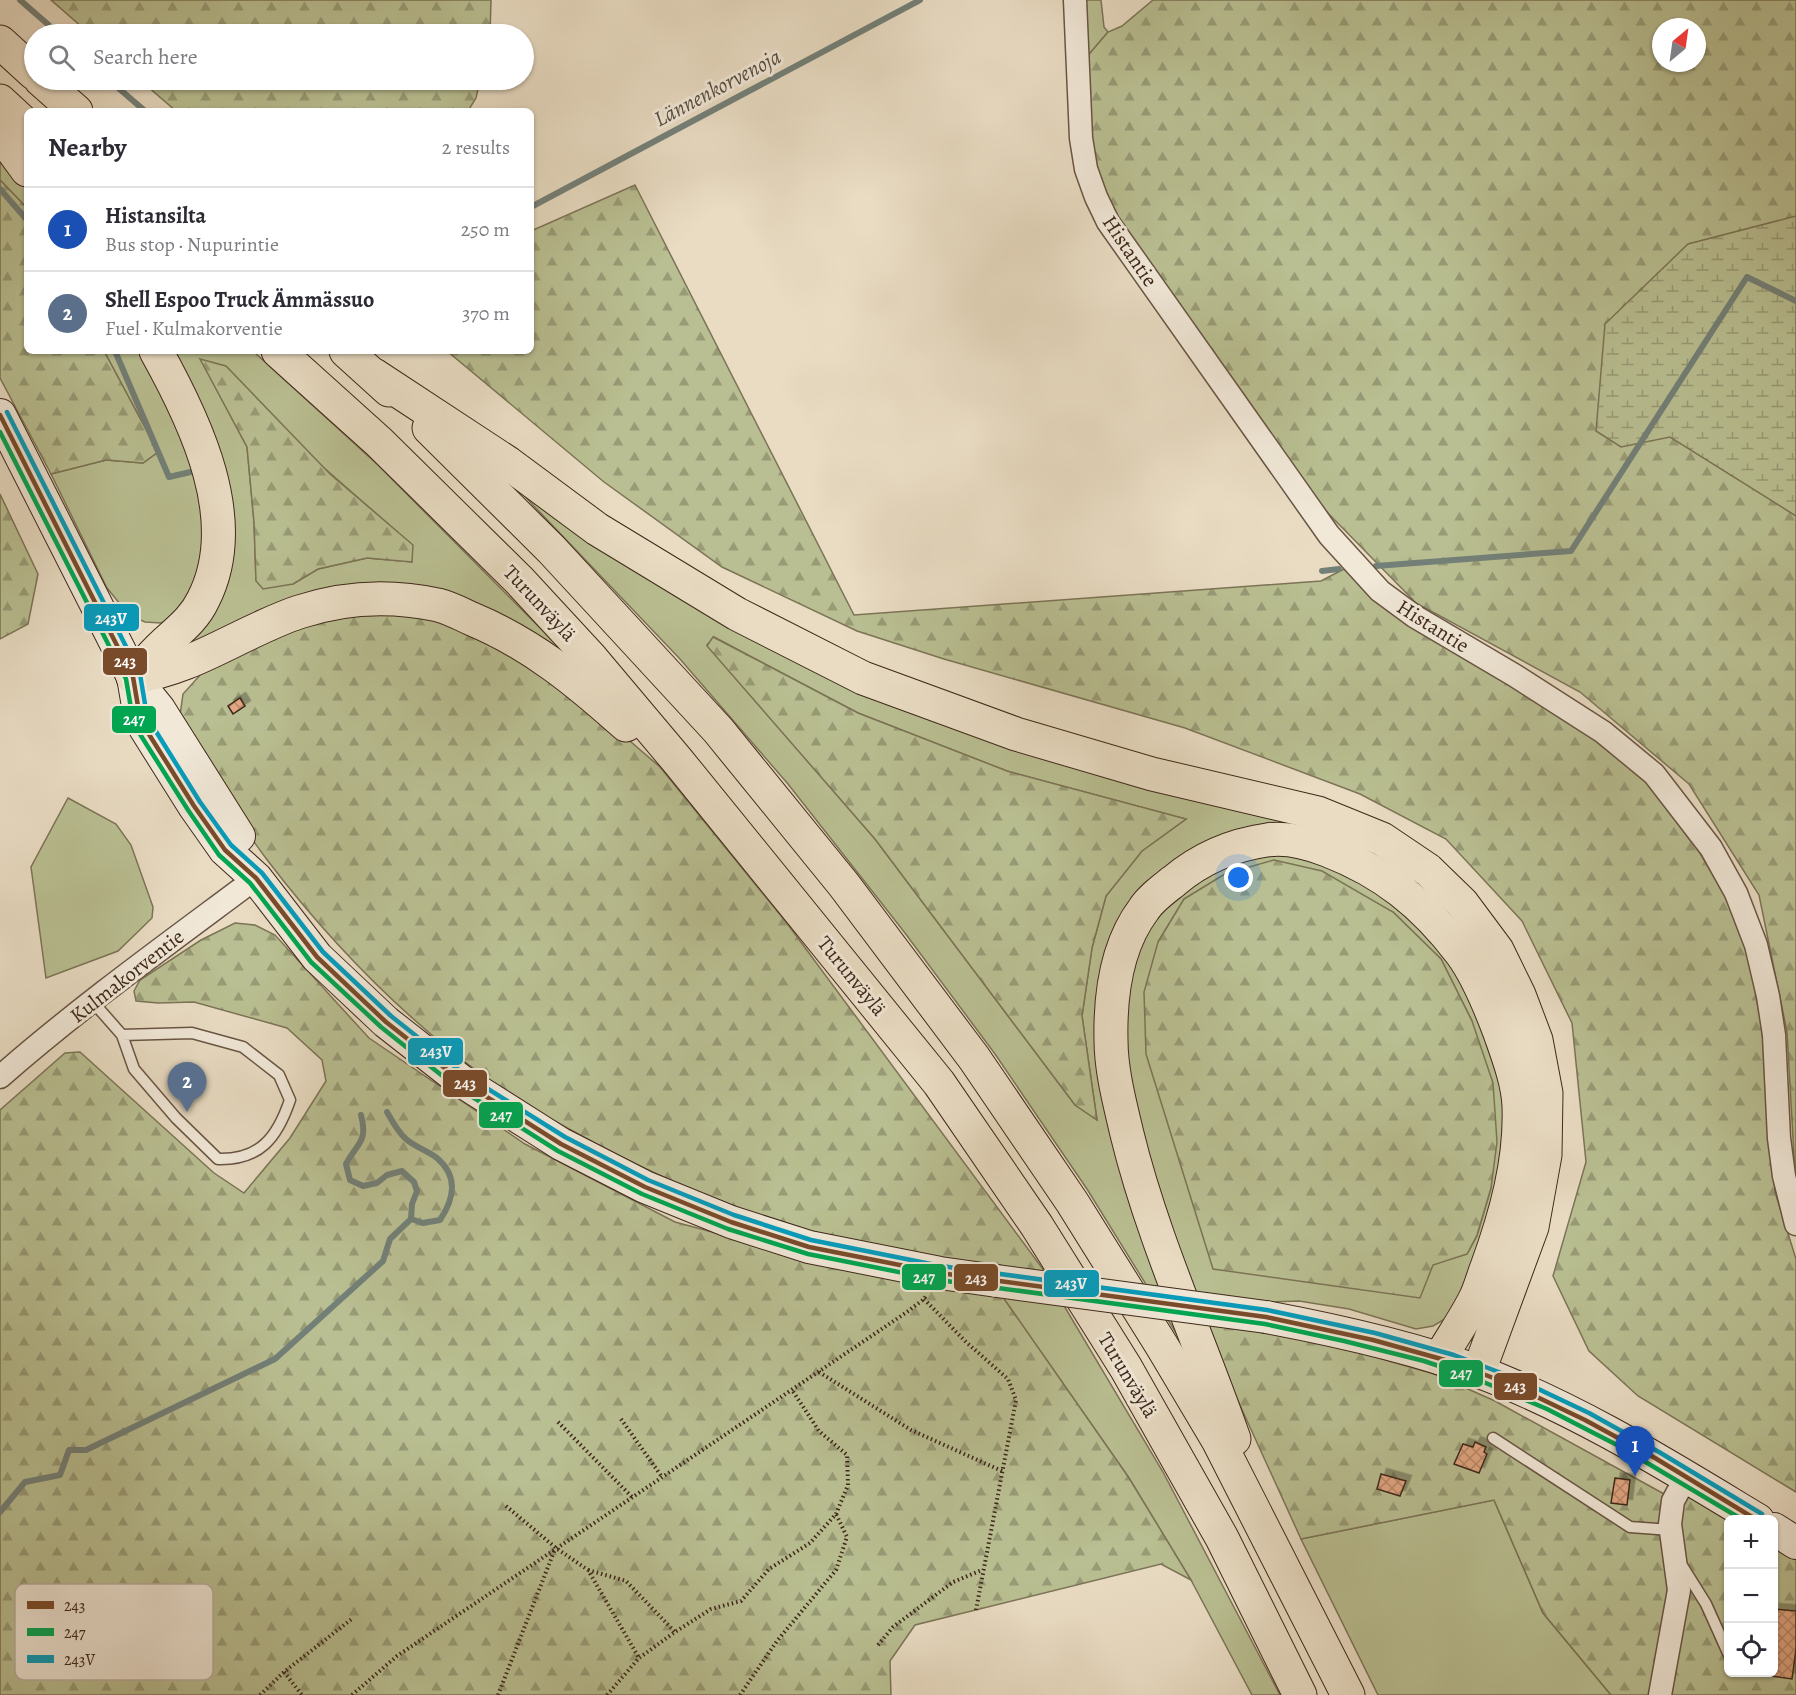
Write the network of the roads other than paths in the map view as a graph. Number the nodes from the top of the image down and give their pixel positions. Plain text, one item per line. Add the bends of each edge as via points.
1 (1075, 0) edge
2 (0, 42) edge
3 (24, 64) edge
4 (52, 90) edge
5 (0, 101) edge
6 (73, 108) edge
7 (24, 123) edge
8 (0, 133) edge
9 (24, 166) edge
10 (158, 354) edge
11 (281, 354) edge
12 (350, 354) edge
13 (374, 375) junction
14 (0, 415) edge
15 (133, 678) junction
16 (677, 760) junction
17 (256, 878) junction
18 (93, 1002) junction
19 (122, 1035) junction
20 (0, 1077) edge
21 (1796, 1224) edge
22 (1440, 1358) junction
23 (1479, 1371) junction
24 (1493, 1438) dead end
25 (1686, 1477) junction
26 (1750, 1515) edge
27 (1671, 1530) junction
28 (1778, 1532) edge
29 (1267, 1534) junction
30 (1796, 1543) edge
31 (1675, 1553) junction
32 (1724, 1644) edge
33 (1300, 1695) edge
34 (1348, 1695) edge
35 (1660, 1695) edge

1 - 21 street, Histantie via 1081,138 1096,197 1108,222 1329,535 1380,591 1414,616 1603,732 1654,774 1711,848 1736,893 1756,945 1768,996 1780,1148
2 - 3 highway
4 - 6 highway
5 - 7 highway
8 - 9 highway
10 - 15 highway via 197,436 210,476 220,535 215,570 203,601 185,626
11 - 16 highway, Turunväylä via 379,442 519,580
12 - 13 highway, Turunväylä
13 - 23 highway via 508,463 597,529 737,614 863,678 1016,735 1152,774 1318,813 1382,840 1428,870 1462,903 1497,950 1536,1040 1546,1093 1545,1155 1532,1227
13 - 29 highway, Turunväylä via 559,557 718,730 844,885 974,1058 1072,1202 1196,1402
14 - 15 main road
15 - 16 highway via 174,669 298,612 355,599 400,599 441,606 537,652 639,736
15 - 17 main road via 145,728 166,763 225,850
16 - 33 highway, Turunväylä via 939,1083 1036,1226 1126,1368 1222,1538
17 - 18 street, Kulmakorventie
17 - 22 main road, bridge via 317,957 386,1022 460,1080 561,1144 645,1187 731,1222 809,1247 940,1273 1266,1317
18 - 19 lane
18 - 20 street, Kulmakorventie
19 - 19 lane via 192,1033 243,1047 279,1075 291,1100 284,1120 258,1151 236,1160 218,1159 134,1069
22 - 23 main road
22 - 29 highway via 1475,1298 1502,1225 1516,1161 1519,1104 1492,1012 1463,955 1426,912 1390,881 1353,860 1309,843 1269,839 1227,850 1193,865 1146,905 1130,929 1112,994 1111,1043 1118,1095 1135,1166
23 - 25 main road via 1548,1401
24 - 27 lane via 1630,1527
25 - 26 main road
25 - 27 street via 1673,1501
27 - 31 street
28 - 30 main road
29 - 34 highway, Turunväylä
31 - 32 lane via 1706,1604
31 - 35 street via 1679,1590

